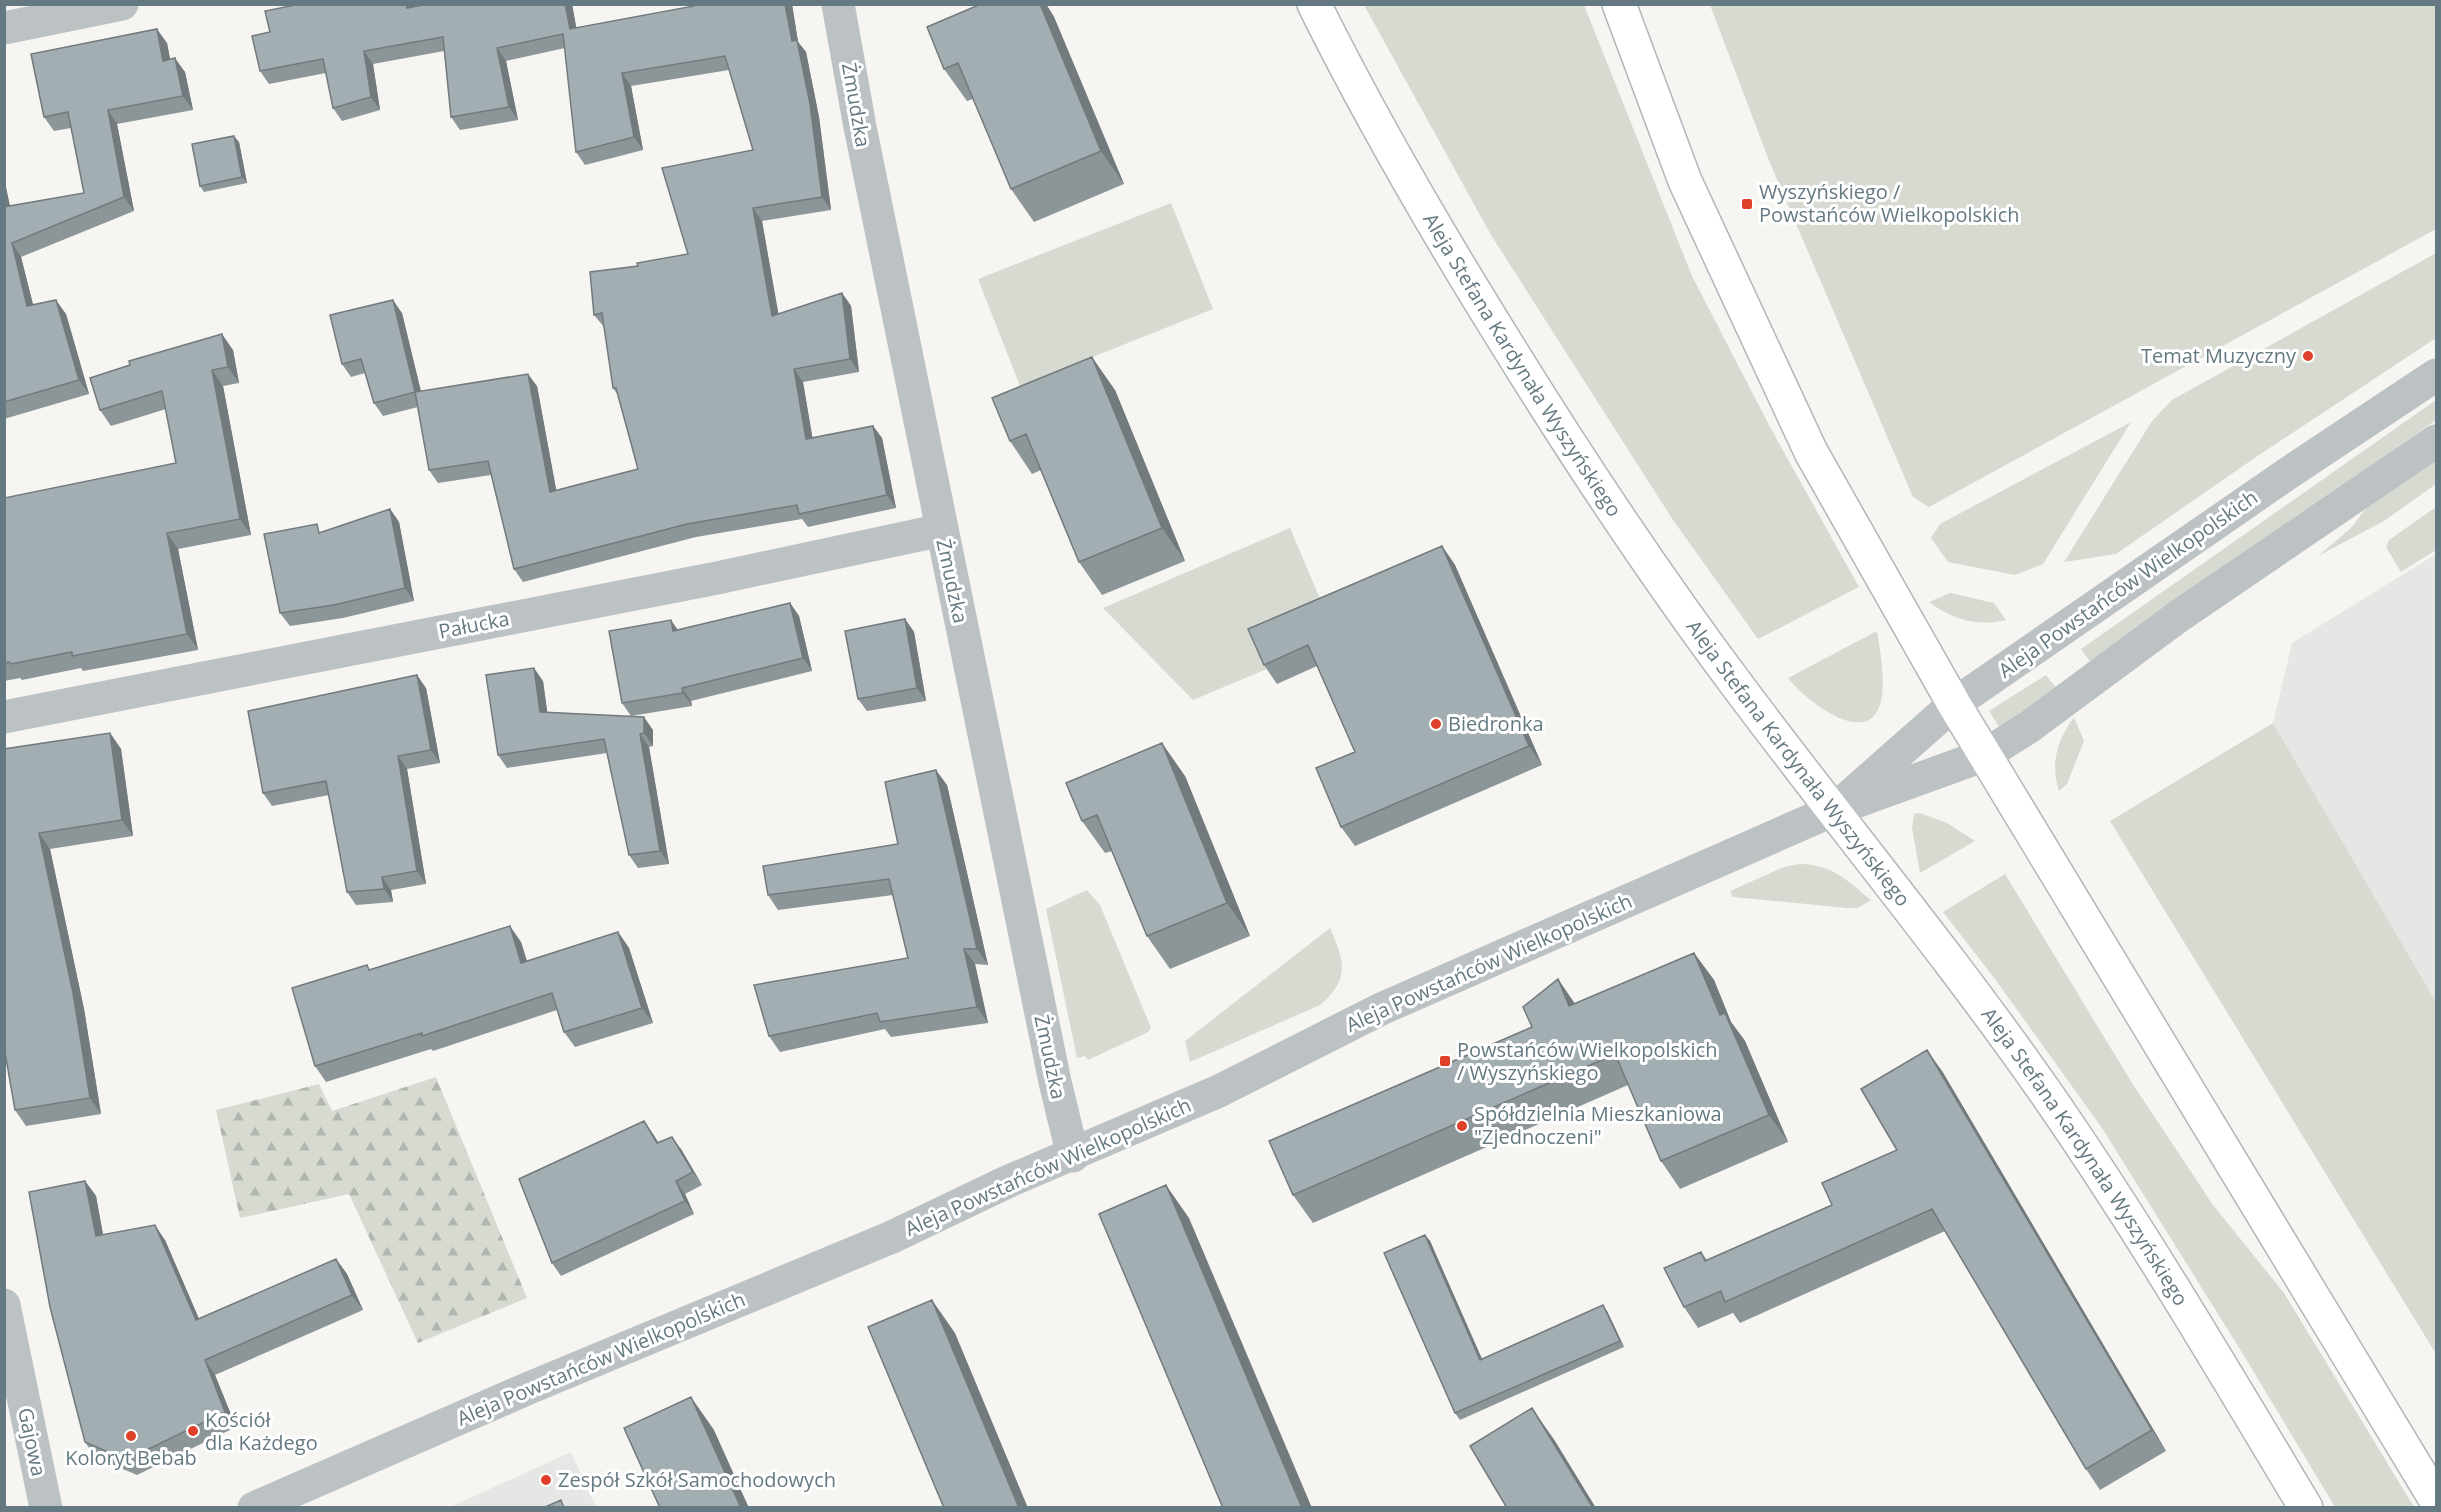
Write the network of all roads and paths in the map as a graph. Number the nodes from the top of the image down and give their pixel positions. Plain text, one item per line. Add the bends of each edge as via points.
1 (122, 4) edge
2 (838, 4) edge
3 (1314, 4) edge
4 (1618, 4) edge
5 (4, 28) edge
6 (2436, 375) edge
7 (2436, 441) edge
8 (942, 530) junction
9 (1954, 704) junction
10 (4, 717) edge
11 (1985, 755) junction
12 (1834, 810) junction
13 (1073, 1156) junction
14 (4, 1305) edge
15 (2436, 1500) edge
16 (46, 1508) edge
17 (254, 1508) edge
18 (2306, 1508) edge

1 - 5 street
2 - 8 street, Żmudzka
3 - 12 main road, Aleja Stefana Kardynała Wyszyńskiego via 1455,262 1593,482 1738,686
4 - 9 main road via 1685,181 1811,452
6 - 9 street, Aleja Powstańców Wielkopolskich
7 - 11 street, Aleja Powstańców Wielkopolskich via 2179,615 2029,727
8 - 10 street, Pałucka via 717,578
8 - 13 street, Żmudzka
9 - 11 main road
9 - 12 street, Aleja Powstańców Wielkopolskich
11 - 12 street, Aleja Powstańców Wielkopolskich
11 - 15 main road
12 - 13 street, Aleja Powstańców Wielkopolskich via 1381,1009 1220,1091
12 - 18 main road, Aleja Stefana Kardynała Wyszyńskiego via 2045,1092 2131,1220
13 - 17 street, Aleja Powstańców Wielkopolskich
14 - 16 street, Gajowa

